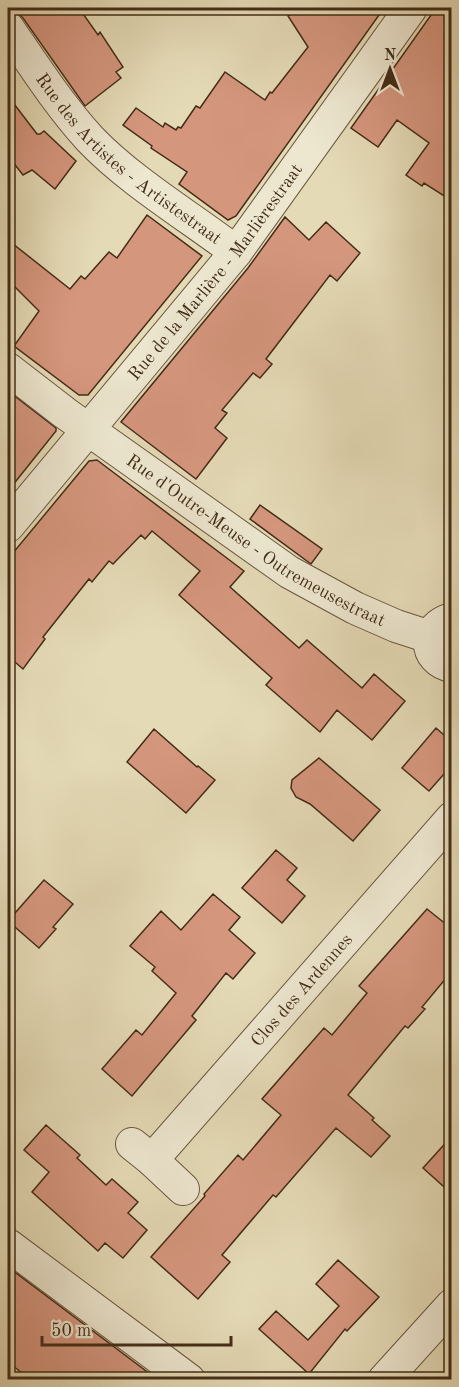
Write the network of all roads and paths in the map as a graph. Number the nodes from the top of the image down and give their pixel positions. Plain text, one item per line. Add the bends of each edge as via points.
1 (411, 8) edge
2 (8, 28) edge
3 (236, 252) junction
4 (8, 369) edge
5 (88, 429) junction
6 (8, 526) edge
7 (441, 628) edge
8 (452, 666) edge
9 (452, 818) edge
10 (183, 1189) dead end
11 (8, 1245) edge
12 (452, 1305) edge
13 (189, 1380) edge
14 (384, 1380) edge

1 - 3 street, Rue de la Marlière - Marlièrestraat
2 - 3 street, Rue des Artistes - Artistestraat via 91,140 120,167
3 - 5 street, Rue de la Marlière - Marlièrestraat
4 - 5 street, Rue d'Outre-Meuse - Outremeusestraat
5 - 6 street, Rue de la Marlière - Marlièrestraat
5 - 7 street, Rue d'Outre-Meuse - Outremeusestraat via 289,572 396,626
7 - 8 street, Rue d'Outre-Meuse - Outremeusestraat via 432,652 436,659
9 - 10 street, Clos des Ardennes via 142,1152
11 - 13 street
12 - 14 street

